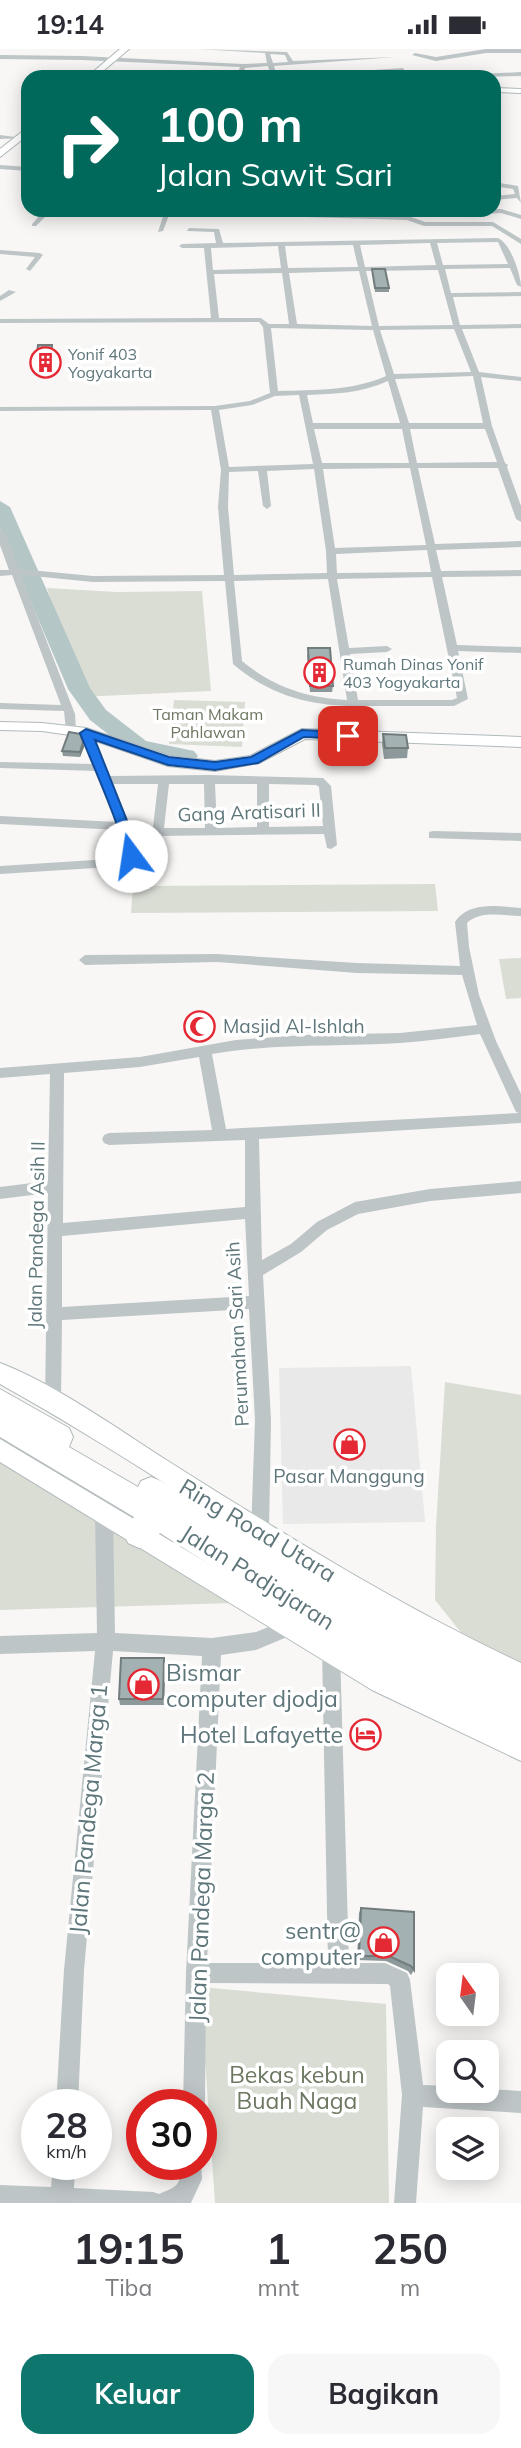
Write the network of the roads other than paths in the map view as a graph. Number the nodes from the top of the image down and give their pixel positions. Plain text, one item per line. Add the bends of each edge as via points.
1 (7, 49) edge
2 (124, 49) edge
3 (201, 49) edge
4 (385, 49) edge
5 (429, 49) edge
6 (228, 50) edge
7 (521, 51) edge
8 (268, 53) junction
9 (406, 55) dead end
10 (415, 55) junction
11 (1, 57) edge
12 (185, 57) dead end
13 (393, 57) junction
14 (113, 59) junction
15 (180, 64) junction
16 (292, 64) junction
17 (272, 65) junction
18 (218, 66) junction
19 (243, 66) junction
20 (100, 70) edge
21 (242, 70) edge
22 (273, 70) edge
23 (401, 70) edge
24 (521, 74) edge
25 (501, 75) edge
26 (501, 90) edge
27 (521, 91) edge
28 (0, 137) edge
29 (19, 138) joint
30 (0, 154) edge
31 (0, 167) edge
32 (21, 168) edge
33 (501, 186) edge
34 (501, 198) edge
35 (519, 199) edge
36 (501, 212) edge
37 (42, 217) edge
38 (165, 217) edge
39 (413, 217) edge
40 (470, 217) edge
41 (521, 217) edge
42 (472, 224) junction
43 (34, 225) dead end
44 (189, 230) dead end
45 (160, 231) dead end
46 (506, 232) junction
47 (521, 232) edge
48 (433, 241) junction
49 (521, 241) edge
50 (356, 242) junction
51 (281, 244) junction
52 (220, 245) junction
53 (182, 246) dead end
54 (207, 246) junction
55 (0, 252) edge
56 (440, 267) junction
57 (513, 267) junction
58 (362, 268) junction
59 (30, 269) dead end
60 (286, 270) junction
61 (210, 272) junction
62 (521, 285) edge
63 (12, 292) dead end
64 (448, 295) junction
65 (521, 295) edge
66 (0, 299) edge
67 (215, 319) junction
68 (0, 321) edge
69 (457, 325) junction
70 (267, 326) junction
71 (292, 326) junction
72 (521, 326) edge
73 (376, 328) junction
74 (476, 374) junction
75 (390, 377) junction
76 (521, 379) edge
77 (274, 394) junction
78 (303, 395) junction
79 (215, 408) junction
80 (0, 409) edge
81 (405, 425) junction
82 (310, 426) junction
83 (488, 426) junction
84 (504, 465) junction
85 (318, 466) junction
86 (413, 466) junction
87 (262, 468) junction
88 (225, 470) junction
89 (267, 506) dead end
90 (521, 519) edge
91 (0, 533) edge
92 (521, 544) edge
93 (431, 546) junction
94 (331, 551) junction
95 (19, 572) junction
96 (0, 573) edge
97 (521, 573) edge
98 (436, 575) junction
99 (332, 577) junction
100 (231, 578) junction
101 (452, 648) junction
102 (387, 649) dead end
103 (521, 650) edge
104 (345, 651) junction
105 (353, 702) junction
106 (0, 706) edge
107 (67, 708) junction
108 (0, 726) edge
109 (350, 728) junction
110 (79, 732) junction
111 (521, 742) edge
112 (0, 765) edge
113 (103, 774) junction
114 (209, 779) junction
115 (164, 780) junction
116 (263, 780) junction
117 (0, 820) edge
118 (124, 826) junction
119 (329, 829) junction
120 (263, 831) junction
121 (158, 832) junction
122 (211, 832) junction
123 (433, 835) dead end
124 (521, 837) edge
125 (331, 845) dead end
126 (0, 870) edge
127 (521, 912) edge
128 (85, 960) dead end
129 (467, 971) junction
130 (483, 1029) junction
131 (205, 1051) junction
132 (57, 1069) junction
133 (0, 1073) edge
134 (504, 1075) junction
135 (521, 1075) edge
136 (521, 1108) edge
137 (521, 1118) edge
138 (252, 1133) junction
139 (220, 1134) junction
140 (109, 1139) dead end
141 (55, 1187) junction
142 (521, 1187) edge
143 (0, 1193) edge
144 (252, 1212) junction
145 (55, 1230) junction
146 (255, 1272) junction
147 (256, 1302) junction
148 (54, 1314) junction
149 (0, 1373) edge
150 (0, 1402) edge
151 (53, 1402) junction
152 (0, 1422) edge
153 (0, 1450) edge
154 (104, 1513) junction
155 (148, 1524) junction
156 (260, 1532) junction
157 (293, 1626) junction
158 (106, 1642) junction
159 (0, 1645) edge
160 (212, 1647) junction
161 (331, 1650) junction
162 (521, 1675) edge
163 (521, 1694) edge
164 (521, 1725) edge
165 (521, 1748) edge
166 (196, 1973) junction
167 (339, 1974) junction
168 (68, 2089) edge
169 (194, 2089) edge
170 (413, 2095) junction
171 (521, 2102) edge
172 (63, 2180) edge
173 (192, 2180) edge
174 (0, 2196) edge
175 (62, 2199) junction
176 (153, 2203) edge
177 (165, 2203) edge
178 (405, 2203) edge

1 - 11 street
2 - 14 main road
3 - 6 street
4 - 13 street via 397,56
5 - 10 street
6 - 8 street
6 - 18 street
7 - 10 street via 436,59
8 - 16 street via 288,54
8 - 17 street
9 - 10 street
11 - 14 street
12 - 15 street
13 - 16 street
13 - 23 street
14 - 15 street
14 - 20 main road
15 - 18 street
16 - 17 street
17 - 19 street
17 - 22 street
18 - 19 street
19 - 21 street
24 - 25 street
26 - 27 street
28 - 29 street
29 - 30 main road
31 - 32 street
33 - 35 street via 516,187
34 - 35 street
36 - 41 street
37 - 43 street
38 - 45 street
39 - 42 street via 424,224
40 - 42 street
42 - 46 street via 493,224
44 - 52 street via 217,230
46 - 47 street
46 - 49 street
48 - 50 street
48 - 56 street
48 - 57 street via 501,241
50 - 51 street
50 - 58 street
51 - 52 street
51 - 60 street
52 - 54 street
53 - 54 street
54 - 61 street
55 - 59 street via 40,255
56 - 57 street
56 - 58 street
56 - 64 street
57 - 62 street
58 - 60 street
58 - 73 street
60 - 61 street
60 - 71 street
61 - 67 street
63 - 66 street
64 - 65 street
64 - 69 street
67 - 68 street
67 - 70 street via 255,319
69 - 72 street
69 - 73 street
69 - 74 street
70 - 71 street
70 - 77 street
71 - 73 street
73 - 75 street
74 - 75 street
74 - 76 street
74 - 83 street
75 - 78 street via 369,386
75 - 81 street
77 - 78 street
77 - 79 street via 252,403
78 - 82 street
79 - 80 street
79 - 88 street
81 - 82 street
81 - 83 street
81 - 86 street
82 - 85 street
83 - 84 street
84 - 86 street
84 - 90 street
85 - 86 street
85 - 87 street
85 - 94 street
86 - 93 street
87 - 88 street
87 - 89 street
88 - 100 street via 223,507
91 - 95 street
92 - 93 street
93 - 94 street
93 - 98 street
94 - 99 street
95 - 96 street
95 - 100 street via 93,579
95 - 107 street
97 - 98 street
98 - 99 street
98 - 101 street
99 - 100 street
99 - 104 street
100 - 105 street via 234,647 242,668 281,692
101 - 103 street
101 - 105 street via 464,695 458,702
102 - 104 street
104 - 105 street
105 - 109 street
106 - 107 street
107 - 110 street
108 - 110 street
109 - 110 street via 302,734 254,760 215,766 168,761
109 - 111 street
110 - 113 street
112 - 113 street
113 - 115 street
113 - 118 street
114 - 115 street
114 - 116 street
114 - 122 street
115 - 121 street
116 - 119 street, Gang Aratisari II via 323,783
116 - 120 street
117 - 118 street, Gang Aratisari II
118 - 121 street, Gang Aratisari II
118 - 126 street via 131,856 111,863
119 - 120 street, Gang Aratisari II
119 - 125 street
120 - 122 street, Gang Aratisari II
121 - 122 street, Gang Aratisari II
123 - 124 street
127 - 129 street via 464,916 461,926
128 - 129 street via 217,958
129 - 130 street
130 - 131 street via 400,1038 236,1045
130 - 134 street
131 - 132 street
131 - 139 street
132 - 133 street
132 - 141 street, Jalan Pandega Asih II
134 - 135 street
134 - 136 street
137 - 138 street
138 - 139 street
138 - 144 street, Perumahan Sari Asih
139 - 140 street
141 - 143 street
141 - 145 street, Jalan Pandega Asih II
142 - 146 street via 355,1208
144 - 145 street
144 - 146 street, Perumahan Sari Asih
145 - 148 street, Jalan Pandega Asih II
146 - 147 street, Perumahan Sari Asih
147 - 148 street
147 - 156 street, Perumahan Sari Asih via 262,1410
148 - 151 street, Jalan Pandega Asih II
149 - 151 street, Ring Road Utara
150 - 163 highway, Jalan Padjajaran via 391,1630
151 - 156 street, Ring Road Utara
152 - 155 highway, Jalan Padjajaran
153 - 154 street
154 - 155 street
154 - 158 street, Jalan Pandega Marga 1
155 - 157 street
155 - 164 highway, Jalan Padjajaran
156 - 162 street, Ring Road Utara via 433,1635
157 - 160 street via 256,1641
157 - 161 street
158 - 159 street
158 - 160 street
158 - 168 street, Jalan Pandega Marga 1 via 74,1970
160 - 166 street, Jalan Pandega Marga 2
161 - 165 street via 381,1681
161 - 167 street
166 - 167 street
166 - 169 street, Jalan Pandega Marga 2
167 - 170 street via 385,1973 400,1980
170 - 171 street
170 - 178 street
172 - 175 street
173 - 177 street via 183,2197
174 - 175 street
175 - 176 street

